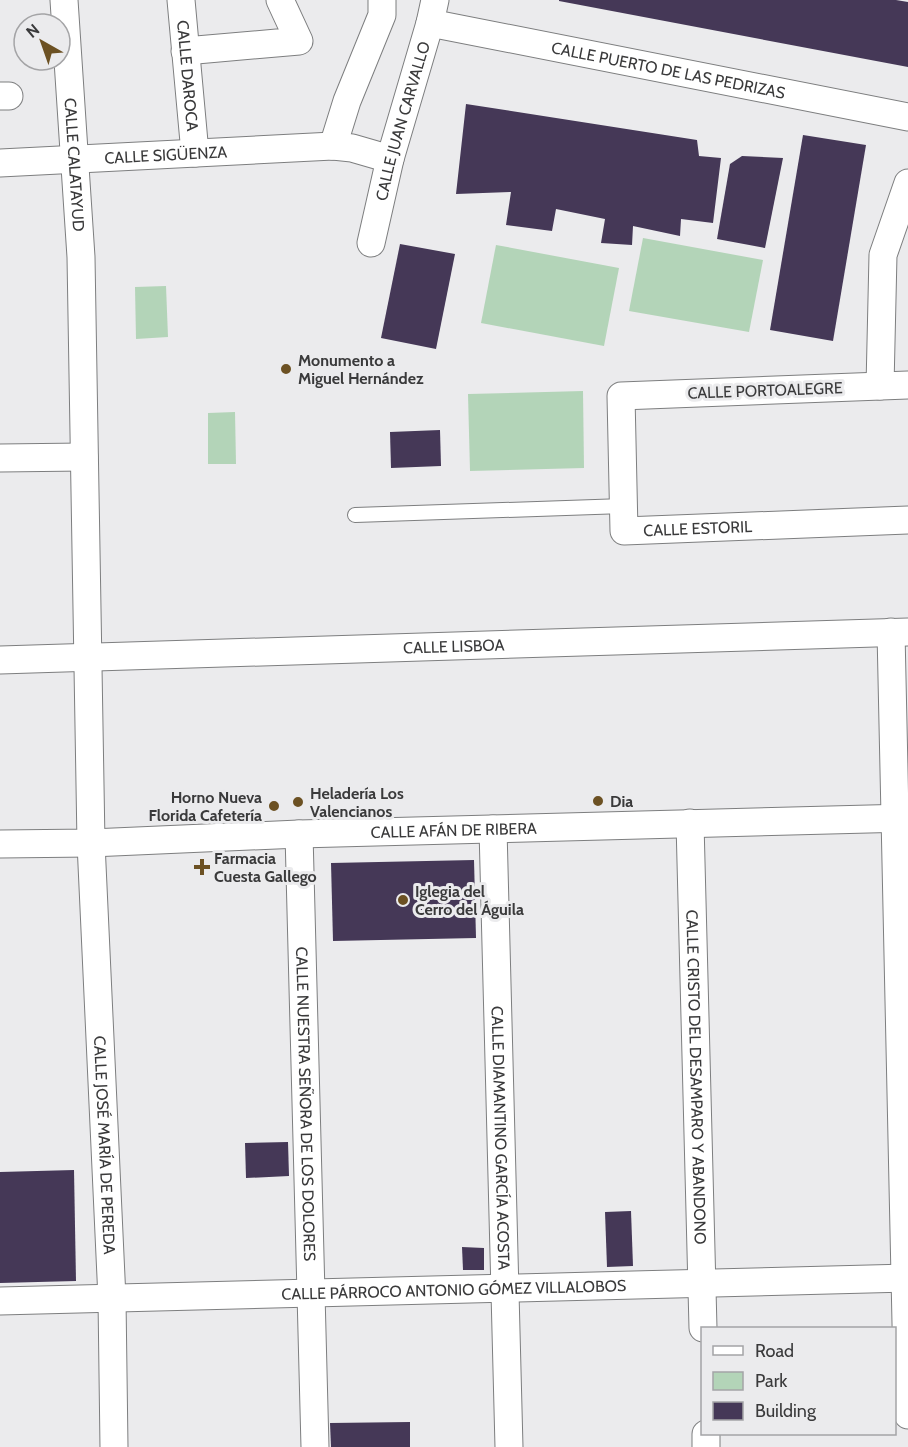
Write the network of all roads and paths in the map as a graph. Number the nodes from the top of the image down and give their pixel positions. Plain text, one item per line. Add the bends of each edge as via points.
1 (64, 0) edge
2 (180, 0) edge
3 (280, 0) edge
4 (382, 0) edge
5 (433, 12) edge
6 (185, 51) junction
7 (908, 117) edge
8 (333, 146) junction
9 (195, 153) junction
10 (75, 159) junction
11 (390, 159) junction
12 (0, 163) edge
13 (908, 183) edge
14 (371, 243) dead end
15 (908, 385) edge
16 (880, 386) junction
17 (621, 396) joint
18 (84, 457) junction
19 (0, 458) edge
20 (624, 506) junction
21 (355, 515) dead end
22 (908, 520) edge
23 (900, 632) edge
24 (87, 657) junction
25 (0, 660) edge
26 (902, 818) edge
27 (690, 823) junction
28 (493, 829) junction
29 (299, 834) junction
30 (91, 843) junction
31 (0, 844) edge
32 (906, 1278) edge
33 (702, 1283) junction
34 (505, 1288) junction
35 (311, 1293) junction
36 (112, 1299) junction
37 (0, 1301) edge
38 (703, 1327) edge
39 (908, 1415) edge
40 (114, 1447) edge
41 (315, 1447) edge
42 (509, 1447) edge

1 - 10 street, CALLE CALATAYUD
2 - 6 street, CALLE DAROCA
3 - 6 street via 299,41
4 - 8 street via 382,15 346,101
5 - 7 street, CALLE PUERTO DE LAS PEDRIZAS
5 - 11 street, CALLE JUAN CARVALLO
6 - 9 street, CALLE DAROCA
8 - 9 street, CALLE SIGÜENZA
8 - 11 street, CALLE SIGÜENZA
9 - 10 street, CALLE SIGÜENZA
10 - 12 street, CALLE SIGÜENZA
10 - 18 street, CALLE CALATAYUD via 81,257
11 - 14 street, CALLE JUAN CARVALLO
13 - 16 street via 883,255
15 - 16 street, CALLE PORTOALEGRE
16 - 17 street, CALLE PORTOALEGRE
17 - 20 street, CALLE ESTORIL
18 - 19 street
18 - 24 street, CALLE JOSÉ MARÍA DE PEREDA
20 - 21 lane
20 - 22 street, CALLE ESTORIL via 624,531
23 - 24 street, CALLE LISBOA
23 - 26 street
24 - 25 street, CALLE LISBOA
24 - 30 street, CALLE JOSÉ MARÍA DE PEREDA
26 - 27 street, CALLE AFÁN DE RIBERA
26 - 32 street
27 - 28 street, CALLE AFÁN DE RIBERA
27 - 33 street, CALLE CRISTO DEL DESAMPARO Y ABANDONO
28 - 29 street, CALLE AFÁN DE RIBERA
28 - 34 street, CALLE DIAMANTINO GARCÍA ACOSTA
29 - 30 street, CALLE AFÁN DE RIBERA
29 - 35 street, CALLE NUESTRA SEÑORA DE LOS DOLORES
30 - 31 street, CALLE AFÁN DE RIBERA
30 - 36 street, CALLE JOSÉ MARÍA DE PEREDA
32 - 33 street, CALLE PÁRROCO ANTONIO GÓMEZ VILLALOBOS
32 - 39 street
33 - 34 street, CALLE PÁRROCO ANTONIO GÓMEZ VILLALOBOS
33 - 38 street, CALLE CRISTO DEL DESAMPARO Y ABANDONO
34 - 35 street, CALLE PÁRROCO ANTONIO GÓMEZ VILLALOBOS
34 - 42 street, CALLE DIAMANTINO GARCÍA ACOSTA
35 - 36 street, CALLE PÁRROCO ANTONIO GÓMEZ VILLALOBOS
35 - 41 street, CALLE NUESTRA SEÑORA DE LOS DOLORES
36 - 37 street, CALLE PÁRROCO ANTONIO GÓMEZ VILLALOBOS
36 - 40 street, CALLE JOSÉ MARÍA DE PEREDA

